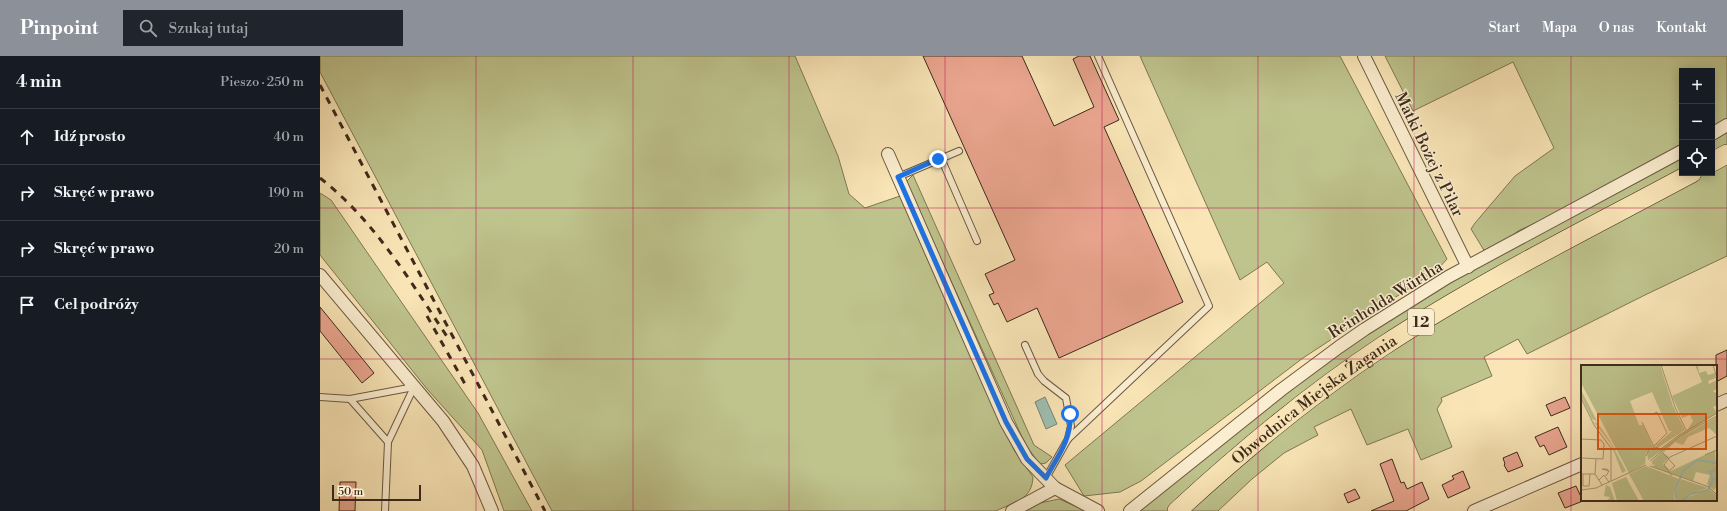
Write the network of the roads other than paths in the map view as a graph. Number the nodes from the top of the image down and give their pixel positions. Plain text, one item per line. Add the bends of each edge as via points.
1 (1098, 56) edge
2 (1364, 56) edge
3 (1727, 125) edge
4 (1715, 132) edge
5 (959, 151) dead end
6 (1679, 152) edge
7 (888, 154) dead end
8 (1727, 154) edge
9 (941, 158) junction
10 (1715, 160) edge
11 (1686, 176) edge
12 (898, 177) junction
13 (977, 241) dead end
14 (1468, 267) junction
15 (320, 275) edge
16 (1025, 345) dead end
17 (414, 387) junction
18 (320, 397) edge
19 (350, 399) junction
20 (1727, 400) edge
21 (1717, 405) edge
22 (1068, 439) junction
23 (388, 442) junction
24 (1581, 464) edge
25 (1046, 478) junction
26 (1055, 488) junction
27 (385, 511) edge
28 (492, 511) edge
29 (1012, 511) edge
30 (1098, 511) edge
31 (1130, 511) edge
32 (1177, 511) edge
33 (1474, 511) edge

1 - 22 lane via 1209,306
2 - 14 street, Matki Bożej z Pilar
3 - 4 street
5 - 9 lane
6 - 14 street, Reinholda Würtha
7 - 12 street
8 - 10 main road
9 - 12 lane
9 - 13 lane
11 - 32 main road, Obwodnica Miejska Żagania / 12 via 1486,284 1382,347 1304,402
12 - 25 street via 1006,422 1027,459
14 - 31 street, Reinholda Würtha via 1338,347
15 - 17 street
16 - 22 lane via 1038,374 1066,398 1071,426
17 - 19 lane
17 - 23 lane
17 - 28 street via 443,421 473,466
18 - 19 lane
19 - 23 lane
20 - 21 street
22 - 25 lane
23 - 27 lane
24 - 33 street
25 - 26 street
26 - 29 street
26 - 30 street

